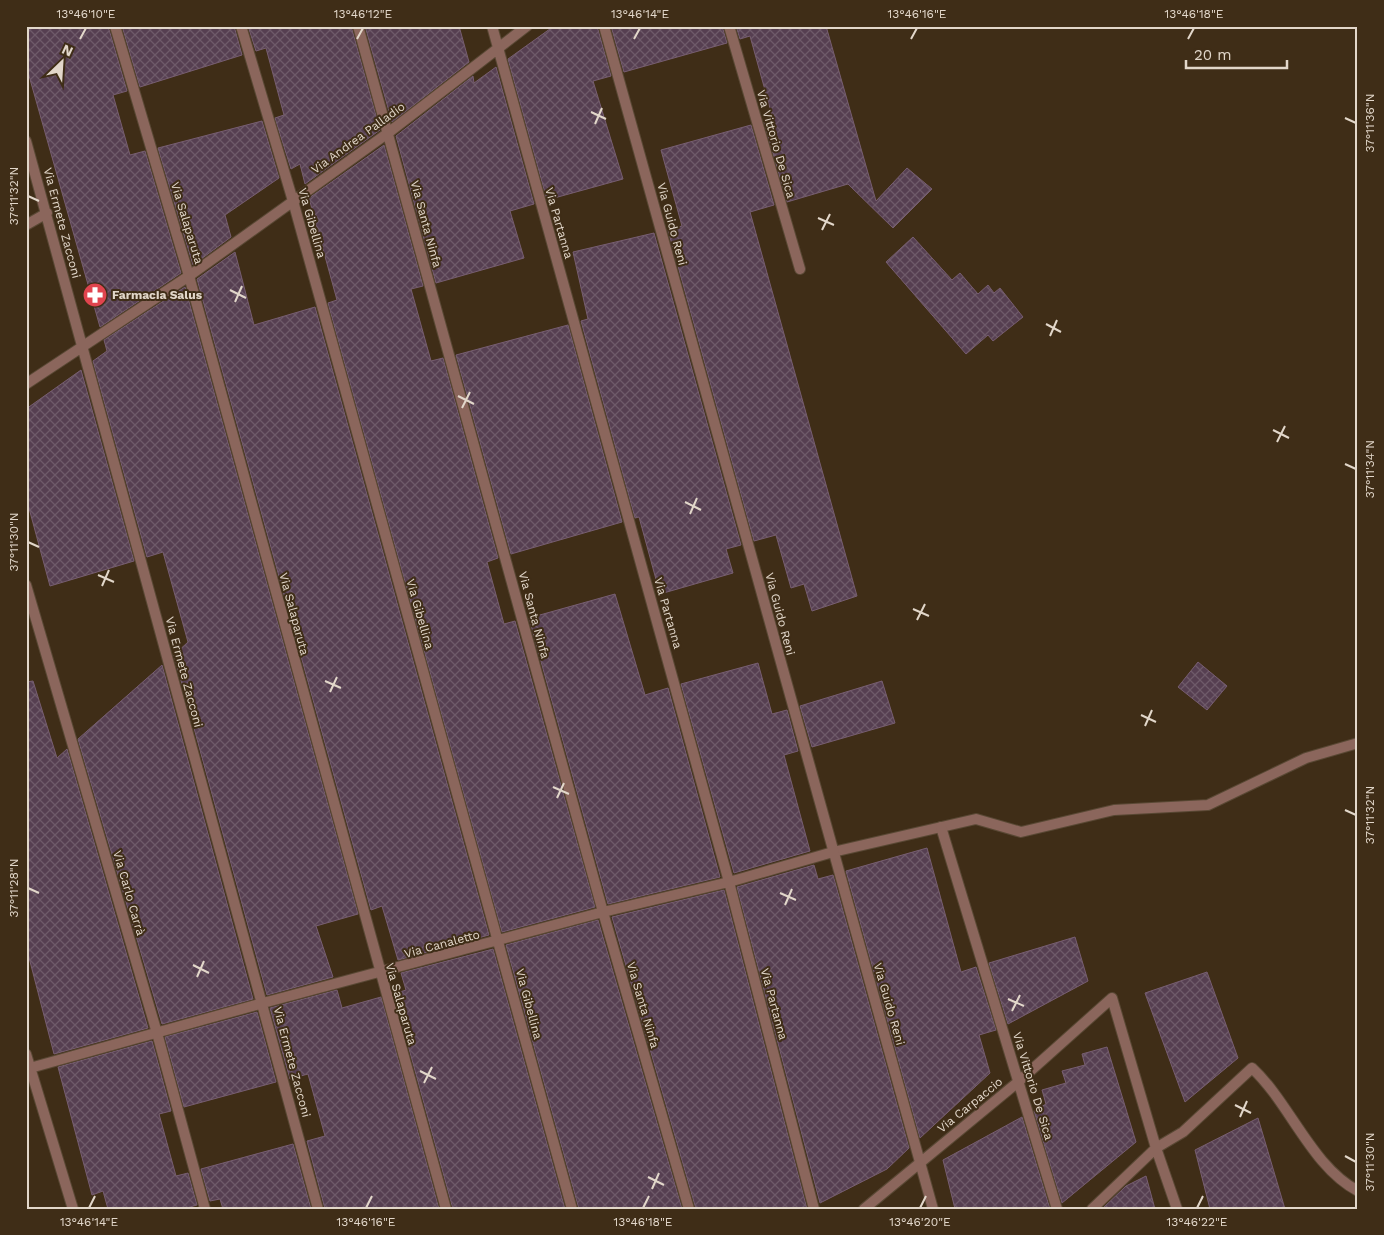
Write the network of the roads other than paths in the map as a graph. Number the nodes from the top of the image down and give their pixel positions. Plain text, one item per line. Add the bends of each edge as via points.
1 (115, 26) edge
2 (241, 26) edge
3 (358, 26) edge
4 (492, 26) edge
5 (527, 26) edge
6 (604, 26) edge
7 (728, 26) edge
8 (498, 49) junction
9 (388, 133) junction
10 (26, 141) edge
11 (293, 201) junction
12 (46, 213) junction
13 (26, 226) edge
14 (800, 269) dead end
15 (189, 276) junction
16 (82, 346) junction
17 (26, 384) edge
18 (26, 585) edge
19 (1358, 743) edge
20 (941, 827) junction
21 (833, 852) junction
22 (729, 882) junction
23 (603, 912) junction
24 (499, 942) junction
25 (379, 973) junction
26 (263, 1003) junction
27 (157, 1033) junction
28 (26, 1054) edge
29 (30, 1068) junction
30 (1018, 1082) junction
31 (1156, 1148) junction
32 (920, 1161) junction
33 (1358, 1191) edge
34 (73, 1209) edge
35 (205, 1209) edge
36 (318, 1209) edge
37 (446, 1209) edge
38 (572, 1209) edge
39 (689, 1209) edge
40 (814, 1209) edge
41 (864, 1209) edge
42 (933, 1209) edge
43 (1057, 1209) edge
44 (1092, 1209) edge
45 (1177, 1209) edge

1 - 15 street, Via Salaparuta
2 - 11 street, Via Gibellina
3 - 9 street, Via Santa Ninfa
4 - 8 street, Via Partanna
5 - 8 street, Via Andrea Palladio
6 - 21 street, Via Guido Reni
7 - 14 street, Via Vittorio De Sica
8 - 9 street, Via Andrea Palladio
8 - 22 street, Via Partanna
9 - 11 street, Via Andrea Palladio
9 - 23 street, Via Santa Ninfa
10 - 12 street, Via Ermete Zacconi
11 - 15 street, Via Andrea Palladio
11 - 24 street, Via Gibellina
12 - 13 street
12 - 16 street, Via Ermete Zacconi
15 - 16 street, Via Andrea Palladio
15 - 25 street, Via Salaparuta
16 - 17 street, Via Andrea Palladio
16 - 26 street, Via Ermete Zacconi
18 - 27 street, Via Carlo Carrà
19 - 20 street, Via Canaletto via 1306,758 1208,805 1114,810 1021,832 976,819
20 - 21 street, Via Canaletto
20 - 30 street, Via Vittorio De Sica
21 - 22 street, Via Canaletto
21 - 32 street, Via Guido Reni
22 - 23 street, Via Canaletto
22 - 40 street, Via Partanna
23 - 24 street, Via Canaletto
23 - 39 street, Via Santa Ninfa
24 - 25 street, Via Canaletto
24 - 38 street, Via Gibellina
25 - 26 street, Via Canaletto
25 - 37 street, Via Salaparuta
26 - 27 street, Via Canaletto
26 - 36 street, Via Ermete Zacconi
27 - 29 street, Via Canaletto
27 - 35 street, Via Carlo Carrà
28 - 29 street
29 - 34 street
30 - 31 street, Via Carpaccio via 1112,998
30 - 32 street, Via Carpaccio
30 - 43 street, Via Vittorio De Sica
31 - 33 street via 1183,1132 1252,1068 1267,1082 1314,1152
31 - 44 street
31 - 45 street
32 - 41 street, Via Carpaccio
32 - 42 street, Via Guido Reni

